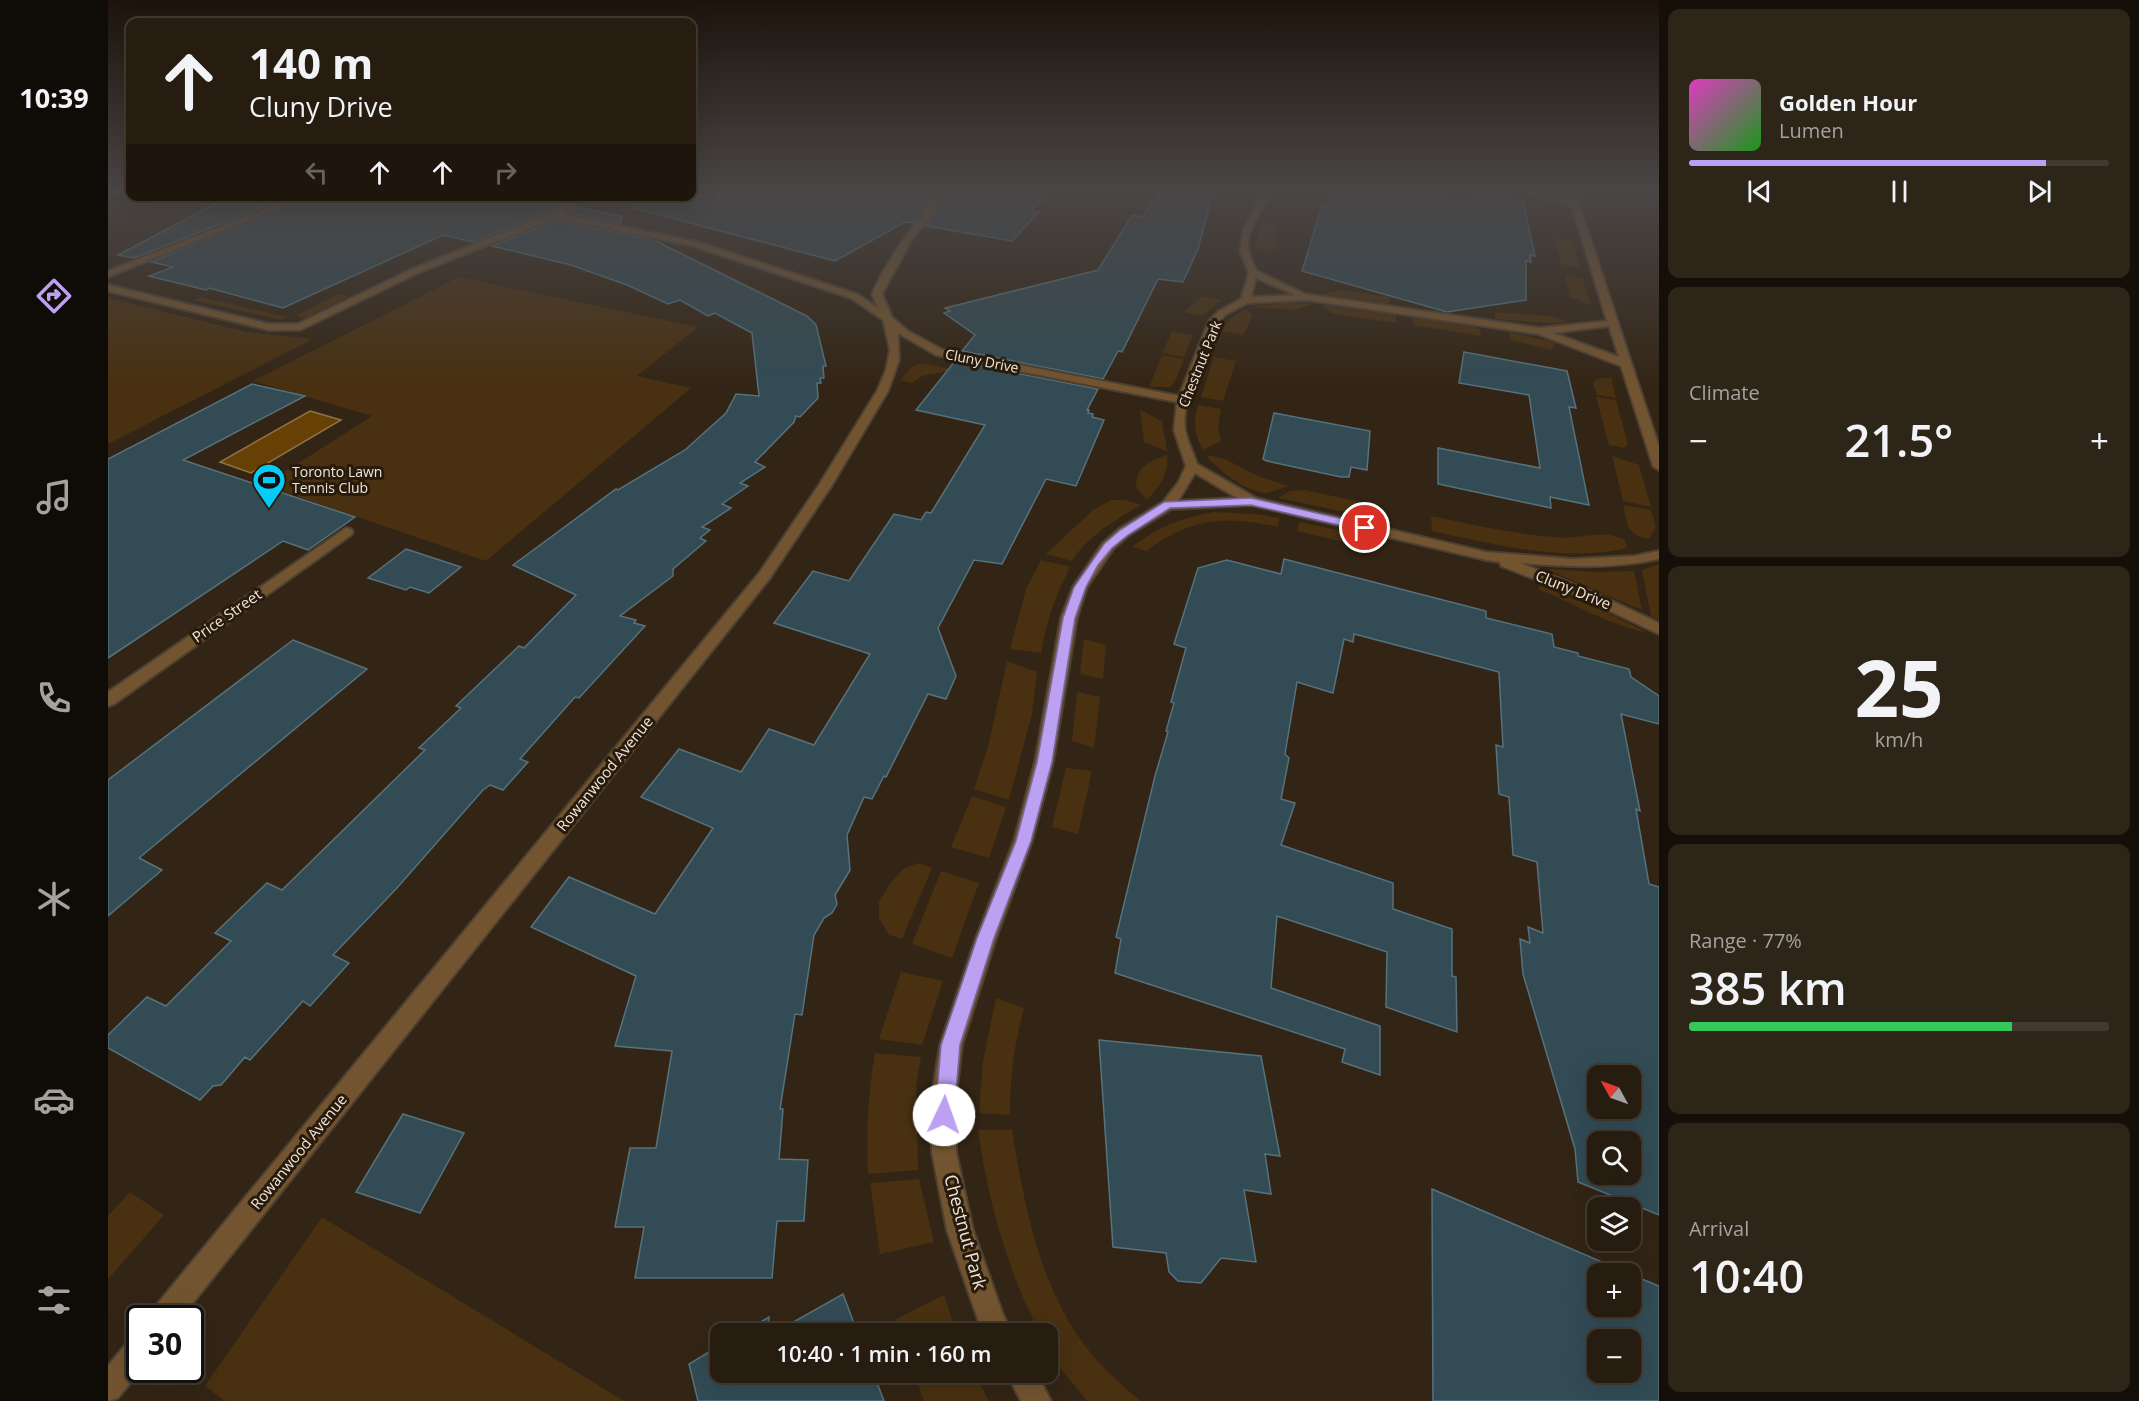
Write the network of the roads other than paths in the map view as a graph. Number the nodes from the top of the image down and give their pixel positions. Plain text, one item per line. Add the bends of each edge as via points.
1 (150, 257) edge
2 (449, 257) edge
3 (741, 257) edge
4 (897, 257) edge
5 (1247, 257) edge
6 (1592, 257) edge
7 (1253, 273) junction
8 (108, 274) edge
9 (108, 288) edge
10 (1307, 297) junction
11 (1245, 300) junction
12 (886, 317) junction
13 (1613, 323) junction
14 (1540, 331) junction
15 (1624, 363) junction
16 (1183, 400) junction
17 (1192, 466) junction
18 (1659, 466) edge
19 (1251, 501) junction
20 (1168, 505) junction
21 (346, 532) dead end
22 (1659, 555) edge
23 (1486, 556) junction
24 (1659, 629) edge
25 (108, 700) edge
26 (175, 1305) edge
27 (992, 1323) edge
28 (126, 1366) edge
29 (1026, 1383) edge
30 (108, 1388) edge
31 (1037, 1401) edge

1 - 8 street
2 - 9 street via 300,327 280,328
3 - 12 street, Cluny Drive via 854,296
4 - 12 street, Rowanwood Avenue via 877,294
5 - 7 street
6 - 13 street
7 - 10 street, Chestnut Park
7 - 11 street
10 - 11 street, Chestnut Park
10 - 14 street, Chestnut Park
11 - 16 street, Chestnut Park via 1214,321
12 - 16 street, Cluny Drive via 921,344 940,353
12 - 26 street, Rowanwood Avenue via 896,352 877,401 765,575
13 - 14 street, Chestnut Park
13 - 15 street
14 - 15 street, Chestnut Park
15 - 18 street
16 - 17 street, Chestnut Park via 1179,423
17 - 19 street, Cluny Drive
17 - 20 street, Chestnut Park
19 - 20 street, Chestnut Park
19 - 23 street, Cluny Drive
20 - 27 street, Chestnut Park via 1108,546 1080,587 1069,618 1044,762 1023,841 951,1045 944,1096 944,1152 960,1230
21 - 25 street, Price Street
22 - 23 street, Cluny Drive via 1572,563
23 - 24 street, Cluny Drive via 1581,592
28 - 30 street
29 - 31 street

